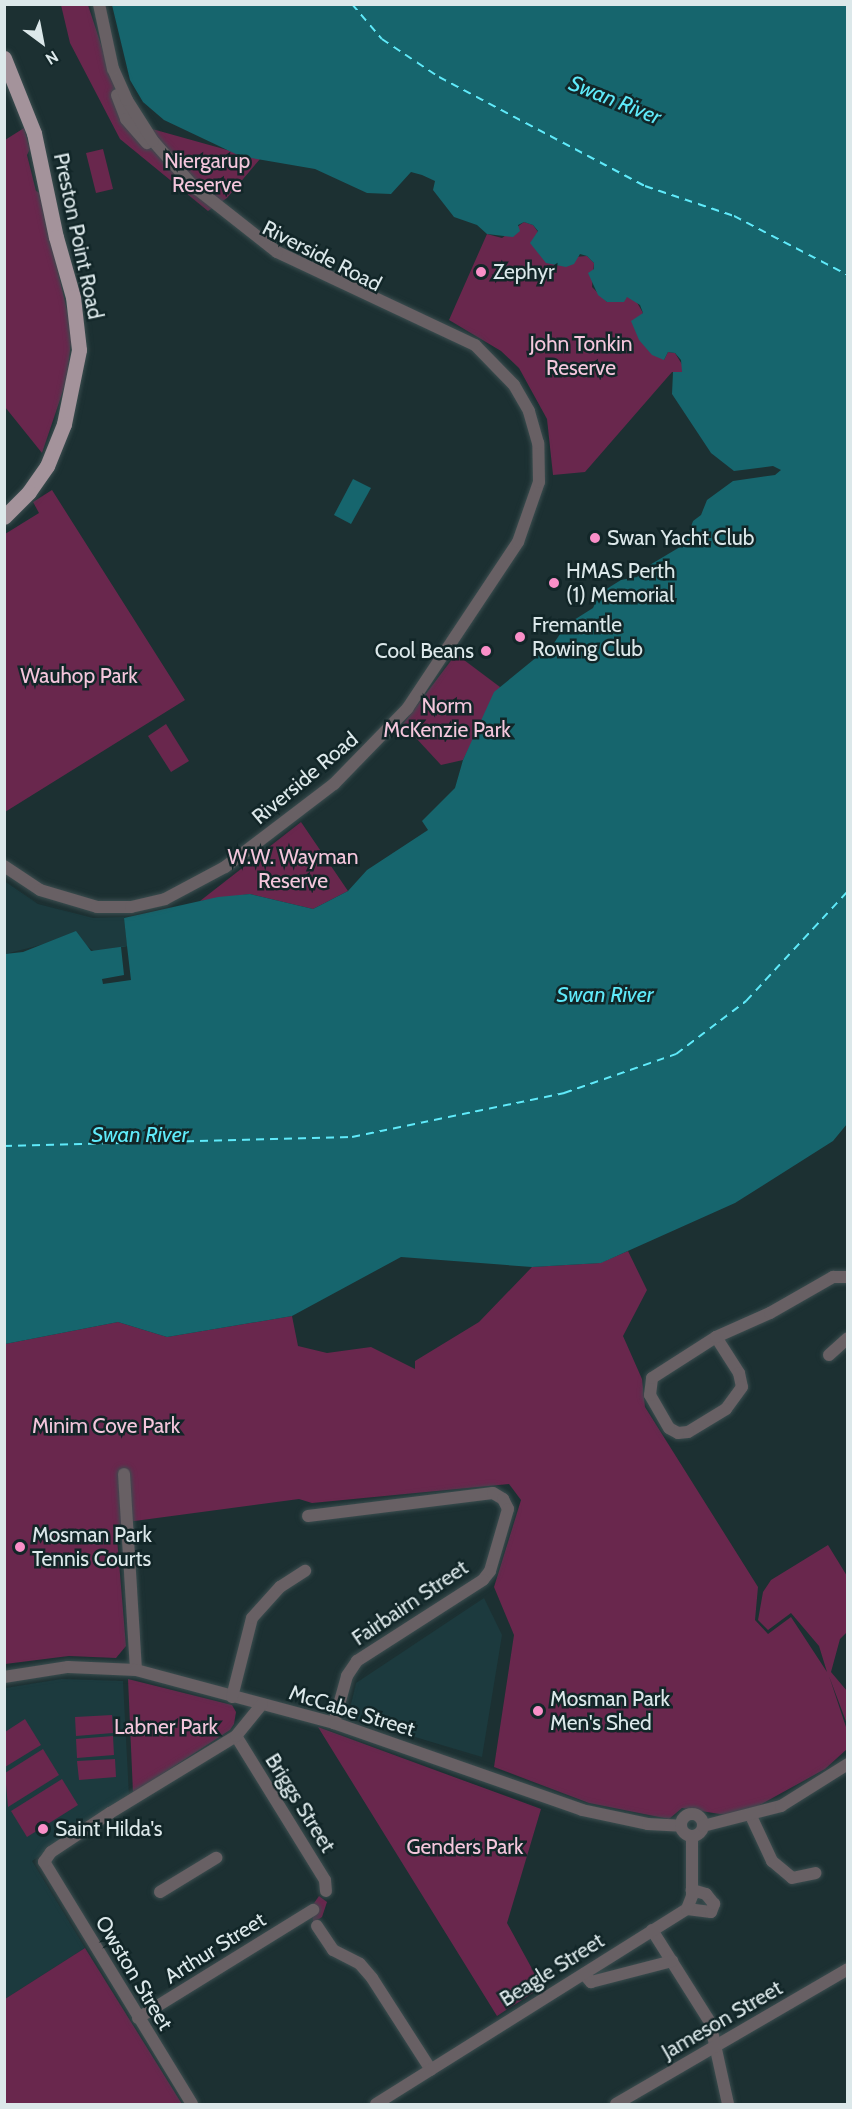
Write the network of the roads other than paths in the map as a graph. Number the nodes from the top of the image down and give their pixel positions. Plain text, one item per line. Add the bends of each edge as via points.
1 (94, 4) edge
2 (99, 4) edge
3 (4, 58) edge
4 (4, 73) edge
5 (481, 352) junction
6 (4, 509) edge
7 (4, 516) edge
8 (4, 866) edge
9 (848, 1277) edge
10 (716, 1337) junction
11 (848, 1338) edge
12 (829, 1355) dead end
13 (124, 1474) dead end
14 (308, 1516) dead end
15 (305, 1571) dead end
16 (136, 1670) junction
17 (4, 1677) edge
18 (232, 1697) junction
19 (248, 1701) junction
20 (262, 1704) junction
21 (247, 1720) junction
22 (334, 1723) junction
23 (236, 1736) junction
24 (848, 1764) edge
25 (751, 1816) junction
26 (681, 1826) junction
27 (703, 1826) junction
28 (692, 1836) junction
29 (216, 1858) dead end
30 (815, 1873) dead end
31 (692, 1890) junction
32 (326, 1891) dead end
33 (160, 1892) dead end
34 (687, 1909) junction
35 (313, 1910) dead end
36 (317, 1926) dead end
37 (652, 1930) junction
38 (672, 1961) junction
39 (848, 1969) edge
40 (584, 1974) junction
41 (138, 2018) junction
42 (717, 2046) junction
43 (431, 2070) junction
44 (192, 2104) edge
45 (376, 2104) edge
46 (616, 2104) edge
47 (728, 2104) edge

1 - 5 street, Riverside Road via 100,44 126,119 199,201 243,238 285,264
2 - 5 street, Riverside Road via 113,69 127,100 153,141 193,186 277,252 453,333
3 - 7 main road, Preston Point Road via 34,133 73,297 79,350 64,424 47,466 29,492
4 - 6 main road, Preston Point Road via 37,163 50,239 69,309 72,350 60,414 49,444 31,479
5 - 8 street, Riverside Road via 514,385 529,411 540,457 538,492 519,542 416,697 374,747 334,784 225,867 165,899 131,907 87,905 40,890
9 - 10 street via 833,1277 770,1313
10 - 10 street via 652,1378 649,1386 669,1428 678,1433 688,1432 726,1409 742,1387 739,1373
11 - 12 street
13 - 16 street
14 - 22 street, Fairbairn Street via 493,1493 503,1499 508,1509 490,1571 483,1580 357,1661 347,1676
15 - 18 street via 280,1587 252,1618
16 - 17 street, McCabe Street via 68,1667
16 - 18 street, McCabe Street
18 - 19 street, McCabe Street
19 - 20 street, McCabe Street
19 - 21 street
20 - 21 street
20 - 22 street, McCabe Street
21 - 23 street
22 - 26 street, McCabe Street via 582,1810 648,1824
23 - 32 street, Briggs Street via 325,1881
23 - 41 street, Owston Street via 90,1826 51,1852 44,1862
24 - 25 street via 798,1797
25 - 27 street
25 - 30 street via 772,1861 792,1878
26 - 27 street via 683,1819 693,1814 702,1820
26 - 28 street
27 - 28 street
28 - 31 street
29 - 33 street
31 - 34 street
31 - 34 street via 706,1894 714,1904 711,1912
34 - 37 street, Beagle Street
35 - 41 street, Arthur Street
36 - 43 street via 333,1950 360,1964 372,1978
37 - 38 street
37 - 40 street, Beagle Street
38 - 40 street via 591,1982
38 - 42 street via 707,2015
39 - 42 street, Jameson Street
40 - 43 street, Beagle Street
41 - 44 street, Owston Street
42 - 46 street, Jameson Street
42 - 47 street
43 - 45 street, Beagle Street

